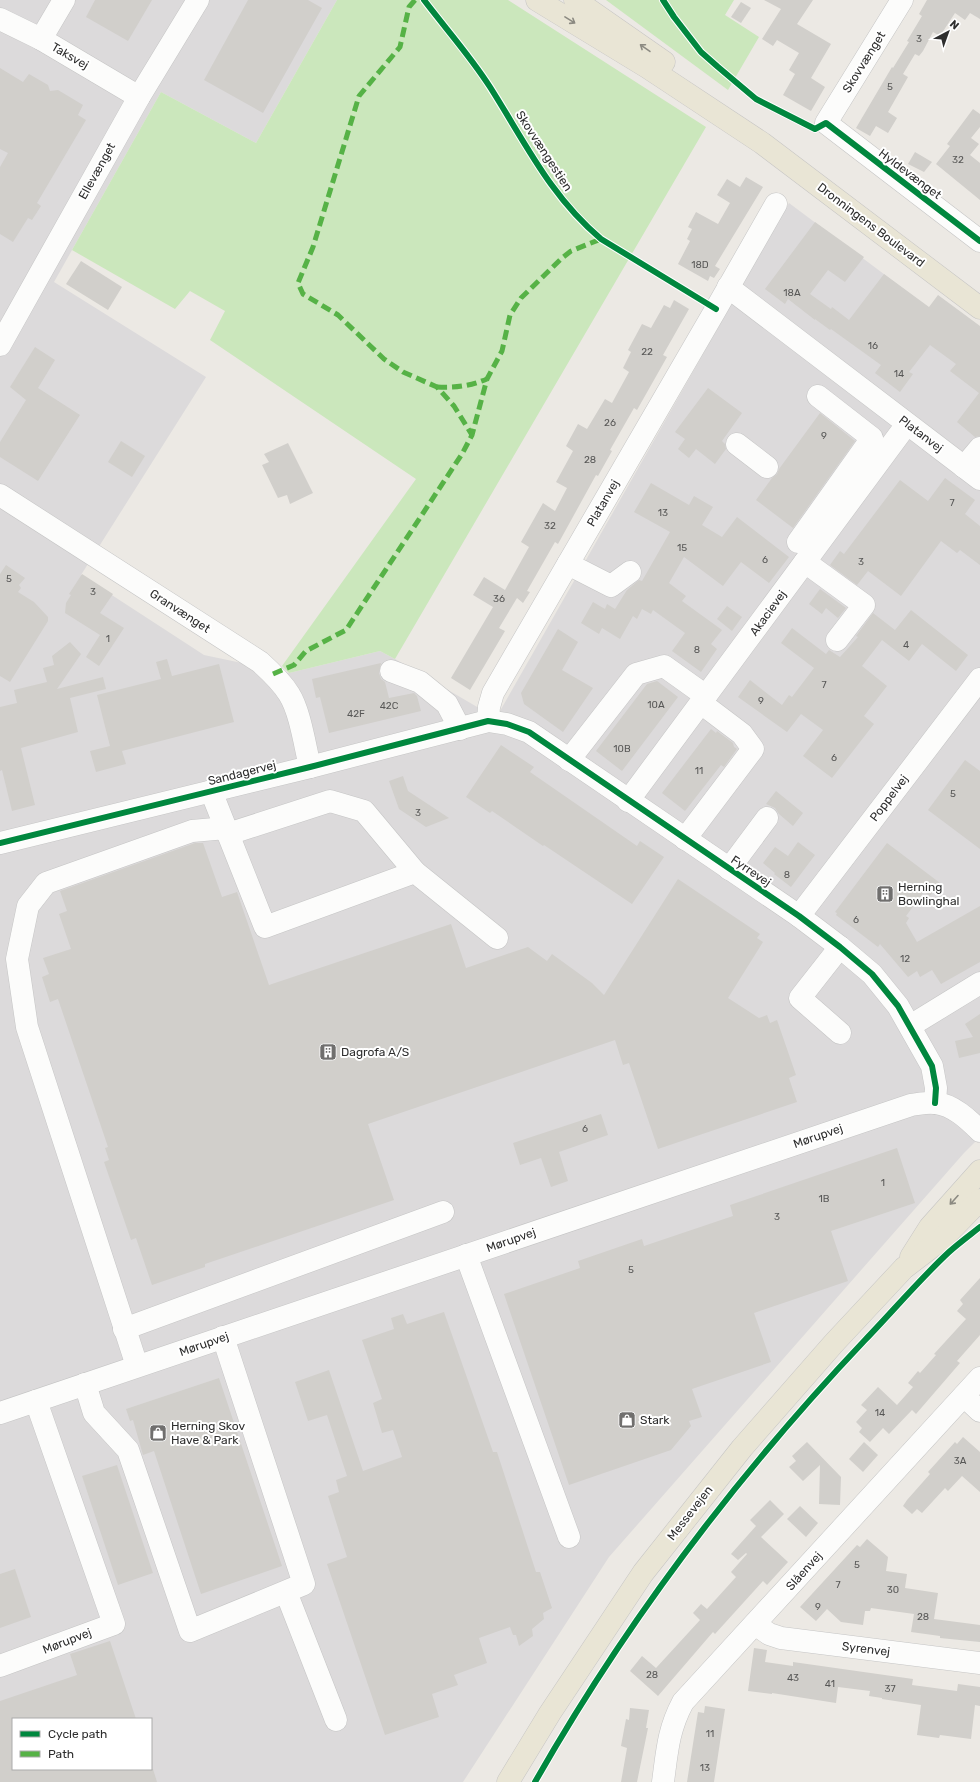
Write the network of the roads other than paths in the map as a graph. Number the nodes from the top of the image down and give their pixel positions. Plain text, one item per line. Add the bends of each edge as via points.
1 (64, 0) edge
2 (198, 0) edge
3 (537, 0) edge
4 (575, 0) edge
5 (902, 0) edge
6 (0, 19) edge
7 (41, 39) junction
8 (139, 97) junction
9 (826, 123) joint
10 (762, 143) junction
11 (776, 204) dead end
12 (980, 241) edge
13 (728, 287) junction
14 (980, 308) edge
15 (0, 345) edge
16 (818, 396) dead end
17 (907, 424) junction
18 (737, 444) dead end
19 (980, 448) edge
20 (767, 467) dead end
21 (972, 473) edge
22 (0, 495) edge
23 (802, 552) junction
24 (568, 564) junction
25 (630, 572) dead end
26 (837, 640) dead end
27 (391, 671) dead end
28 (980, 679) edge
29 (703, 700) junction
30 (488, 722) junction
31 (460, 729) junction
32 (569, 760) junction
33 (310, 767) junction
34 (211, 791) junction
35 (628, 801) junction
36 (767, 818) dead end
37 (227, 831) junction
38 (685, 839) junction
39 (0, 843) edge
40 (729, 869) junction
41 (415, 872) junction
42 (799, 916) junction
43 (497, 938) dead end
44 (840, 947) junction
45 (980, 983) edge
46 (910, 1026) junction
47 (840, 1033) dead end
48 (936, 1103) junction
49 (980, 1131) edge
50 (980, 1171) edge
51 (980, 1200) edge
52 (443, 1212) dead end
53 (466, 1255) junction
54 (904, 1268) junction
55 (124, 1329) junction
56 (223, 1338) junction
57 (137, 1366) junction
58 (980, 1378) edge
59 (85, 1384) junction
60 (964, 1396) junction
61 (36, 1401) junction
62 (980, 1412) edge
63 (0, 1413) edge
64 (569, 1537) dead end
65 (286, 1592) junction
66 (755, 1624) junction
67 (980, 1662) edge
68 (0, 1666) edge
69 (336, 1720) dead end
70 (508, 1782) edge
71 (663, 1782) edge

1 - 7 street
2 - 8 street, Ellevænget
3 -> 10 main road, Dronningens Boulevard via 646,66
10 -> 4 main road, Dronningens Boulevard via 726,109
5 - 9 street, Skovvænget
6 - 7 street, Taksvej
7 - 8 street, Taksvej
8 - 15 street, Ellevænget
9 - 12 street, Hyldevænget
10 - 14 main road, Dronningens Boulevard
11 - 13 street, Platanvej
13 - 17 street, Platanvej
13 - 24 street, Platanvej
16 - 23 street via 872,438
17 - 21 street, Platanvej
17 - 23 street, Akacievej
18 - 20 street
19 - 21 street
22 - 33 street, Granvænget via 260,662 289,694 298,718
23 - 26 street via 864,605
23 - 29 street, Akacievej
24 - 25 street via 611,586
24 - 30 street, Platanvej via 493,693 488,707
27 - 31 street via 420,682 447,704
28 - 42 street, Poppelvej
29 - 32 street via 664,666 636,674
29 - 35 street, Akacievej
29 - 38 street via 742,734 753,749
30 - 31 street, Sandagervej
30 - 32 street, Fyrrevej via 508,724 529,732
31 - 33 street, Sandagervej
32 - 35 street, Fyrrevej
33 - 34 street, Sandagervej
34 - 37 street
34 - 39 street, Sandagervej
35 - 38 street, Fyrrevej
36 - 40 street
37 - 41 street via 330,801 364,811
37 - 41 street via 265,927
37 - 55 street via 192,831 46,883 28,906 17,959 28,1027
38 - 40 street, Fyrrevej
40 - 42 street, Fyrrevej
41 - 43 street
42 - 44 street, Fyrrevej
44 - 46 street, Fyrrevej via 872,974 898,1006
44 - 47 street via 800,998
45 - 46 street
46 - 48 street, Fyrrevej via 932,1066
48 - 49 street, Mørupvej via 952,1108
48 - 53 street, Mørupvej via 911,1105
50 -> 54 main road, Messevejen via 930,1227
51 - 54 main road, Messevejen via 942,1239
52 - 55 street
53 - 56 street, Mørupvej
53 - 64 street
54 - 70 main road, Messevejen via 742,1448 643,1573 554,1707
55 - 57 street
56 - 57 street, Mørupvej
56 - 65 street via 304,1584
57 - 59 street, Mørupvej
58 - 60 street, Slåenvej
59 - 61 street, Mørupvej
59 - 65 street via 94,1413 128,1450 190,1631
60 - 62 street
60 - 66 street, Slåenvej
61 - 63 street, Mørupvej
61 - 68 street, Mørupvej via 114,1624
65 - 69 street
66 - 67 street, Syrenvej via 769,1634 781,1638
66 - 71 street, Slåenvej via 683,1702 670,1736

